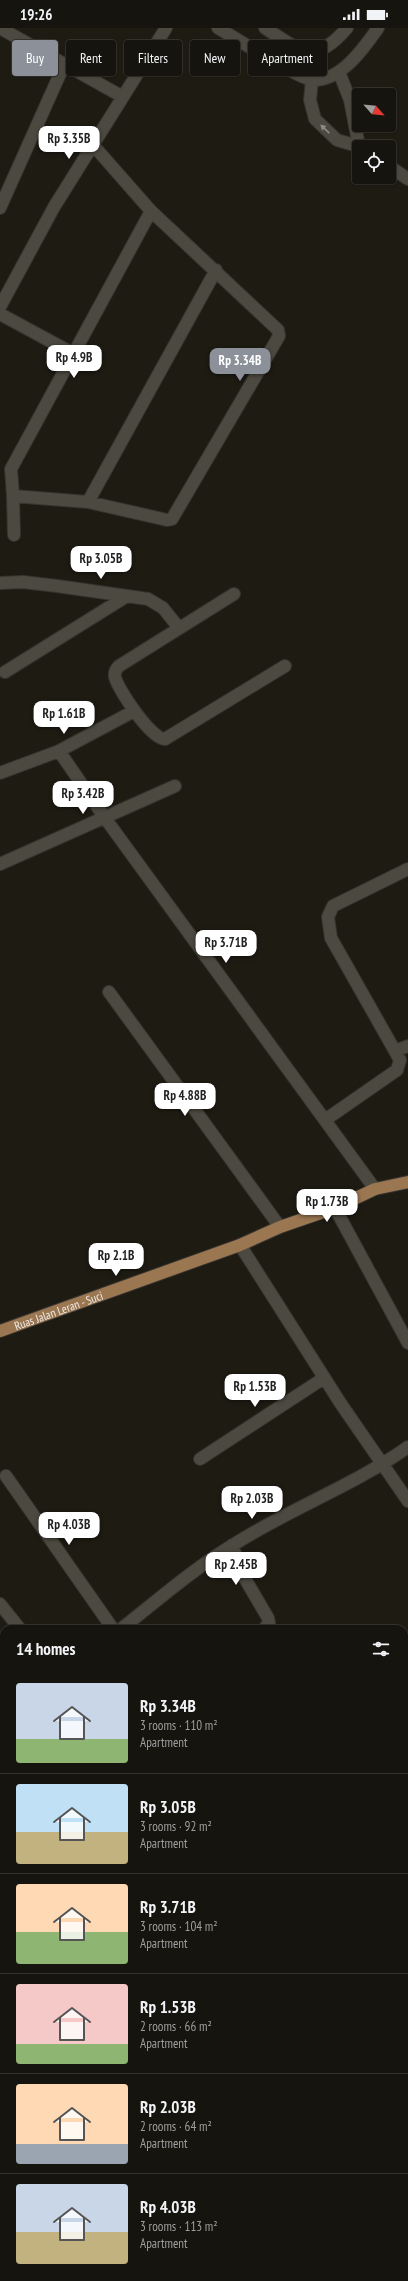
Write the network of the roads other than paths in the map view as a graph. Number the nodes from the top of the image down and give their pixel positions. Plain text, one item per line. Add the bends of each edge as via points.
1 (0, 28) edge
2 (166, 28) edge
3 (218, 28) edge
4 (265, 28) edge
5 (347, 28) edge
6 (378, 28) edge
7 (64, 65) junction
8 (339, 72) junction
9 (312, 80) junction
10 (123, 97) junction
11 (359, 140) edge
12 (352, 144) edge
13 (93, 145) junction
14 (396, 171) edge
15 (408, 179) edge
16 (0, 208) edge
17 (151, 211) junction
18 (216, 270) junction
19 (0, 307) edge
20 (0, 314) edge
21 (74, 354) junction
22 (13, 496) junction
23 (88, 502) junction
24 (14, 535) dead end
25 (0, 583) edge
26 (234, 594) dead end
27 (127, 596) junction
28 (179, 628) junction
29 (285, 666) dead end
30 (5, 672) dead end
31 (134, 711) junction
32 (59, 750) junction
33 (0, 773) edge
34 (175, 786) dead end
35 (105, 818) junction
36 (0, 864) edge
37 (408, 869) edge
38 (109, 992) dead end
39 (408, 1046) edge
40 (395, 1051) junction
41 (325, 1120) junction
42 (408, 1182) edge
43 (375, 1189) junction
44 (335, 1208) junction
45 (280, 1227) junction
46 (240, 1245) junction
47 (0, 1331) edge
48 (408, 1343) edge
49 (324, 1378) junction
50 (408, 1448) edge
51 (200, 1458) dead end
52 (383, 1465) junction
53 (6, 1476) dead end
54 (408, 1500) edge
55 (232, 1545) junction
56 (0, 1604) edge
57 (17, 1625) edge
58 (110, 1625) edge
59 (126, 1625) edge
60 (268, 1625) edge

1 - 7 street
2 - 10 street
3 - 9 street
4 - 5 street via 296,48 309,51 324,49
6 - 8 street
7 - 10 street
7 - 16 street
8 - 9 street
8 - 11 street via 350,100
12 -> 9 street via 337,140 315,119 310,100
10 - 13 street
13 - 17 street
13 - 19 street via 54,207
14 - 15 street
17 - 18 street
17 - 21 street
18 - 23 street
18 - 23 street via 278,330 277,341 172,519
20 - 21 street
21 - 22 street via 11,469
22 - 23 street
22 - 24 street
25 - 27 street via 23,582
26 - 28 street
27 - 28 street via 148,599 163,608
27 - 30 street
28 - 31 street via 115,670 115,677
29 - 31 street via 165,739 158,737
31 - 32 street
32 - 33 street
32 - 35 street
34 - 35 street
35 - 36 street
35 - 41 street
37 - 40 street via 333,906 328,917 331,938
38 - 45 street
39 - 40 street
40 - 41 street via 400,1060 397,1070
41 - 43 street
42 - 43 main road, Ruas Jalan Leran - Suci
43 - 44 main road, Ruas Jalan Leran - Suci
44 - 45 main road, Ruas Jalan Leran - Suci
44 - 48 street
45 - 46 main road, Ruas Jalan Leran - Suci
46 - 47 main road, Ruas Jalan Leran - Suci
46 - 49 street
49 - 51 street
49 - 52 street
50 - 52 street
52 - 54 street
52 - 55 street
53 - 58 street
55 - 59 street
55 - 60 street via 244,1576 268,1618
56 - 57 street

